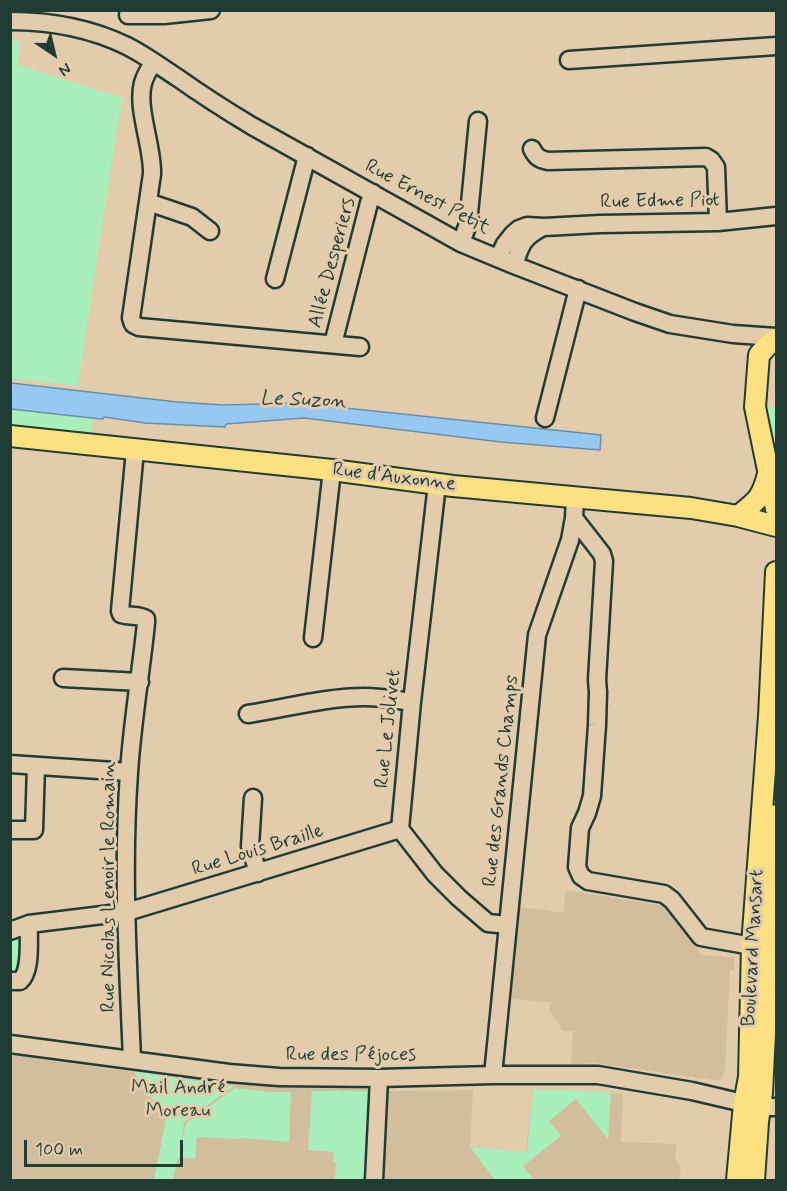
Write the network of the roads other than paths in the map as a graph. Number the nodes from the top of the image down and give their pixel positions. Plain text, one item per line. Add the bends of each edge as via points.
1 (211, 10) edge
2 (128, 13) edge
3 (10, 21) edge
4 (126, 45) junction
5 (777, 46) edge
6 (569, 60) dead end
7 (154, 62) junction
8 (478, 121) dead end
9 (532, 149) dead end
10 (307, 156) junction
11 (373, 193) junction
12 (148, 202) junction
13 (777, 216) edge
14 (718, 222) junction
15 (544, 227) junction
16 (210, 231) dead end
17 (461, 243) junction
18 (498, 258) junction
19 (514, 265) junction
20 (275, 279) dead end
21 (578, 289) junction
22 (733, 334) junction
23 (777, 338) edge
24 (333, 344) junction
25 (360, 347) dead end
26 (759, 355) junction
27 (757, 417) junction
28 (545, 418) dead end
29 (10, 436) edge
30 (776, 447) edge
31 (135, 450) junction
32 (332, 470) junction
33 (768, 473) junction
34 (437, 484) junction
35 (575, 497) junction
36 (777, 509) edge
37 (738, 516) junction
38 (574, 518) junction
39 (777, 526) edge
40 (777, 572) edge
41 (312, 638) dead end
42 (63, 678) dead end
43 (140, 682) junction
44 (412, 702) junction
45 (248, 714) dead end
46 (10, 764) edge
47 (36, 766) junction
48 (129, 772) junction
49 (253, 798) dead end
50 (777, 815) edge
51 (400, 829) junction
52 (10, 830) edge
53 (258, 873) junction
54 (127, 912) junction
55 (29, 924) junction
56 (508, 925) junction
57 (10, 931) edge
58 (752, 945) junction
59 (10, 981) edge
60 (10, 1044) edge
61 (132, 1059) junction
62 (493, 1075) junction
63 (379, 1078) junction
64 (761, 1099) edge
65 (374, 1180) edge
66 (737, 1180) edge
67 (754, 1180) edge

1 - 2 street via 164,15
2 - 4 street
3 - 4 street, Rue Ernest Petit via 72,26
4 - 7 street, Rue Ernest Petit
5 - 6 street
7 - 10 street, Rue Ernest Petit via 225,110
7 - 12 street, Allée Desperiers via 141,92 152,166
8 - 17 street via 468,224
9 - 14 street via 540,159 548,161 701,157 711,160 716,167
10 - 11 street, Rue Ernest Petit
10 - 20 street
11 - 17 street, Rue Ernest Petit
11 - 24 street, Allée Desperiers
12 - 16 street via 192,217
12 - 24 street, Allée Desperiers via 133,324
13 - 14 street, Rue Edme Piot
14 - 15 street, Rue Edme Piot
15 - 18 street, Rue Edme Piot via 519,229
15 - 19 street via 524,241
17 - 18 street, Rue Ernest Petit
18 - 19 street, Rue Ernest Petit
19 - 21 street, Rue Ernest Petit
21 - 22 street, Rue Ernest Petit via 670,324
21 - 28 street
22 - 23 street, Rue Ernest Petit
22 - 26 street, Rue Ernest Petit
23 - 26 main road
24 - 25 street, Allée Desperiers
26 - 27 main road
27 - 30 main road
27 - 33 main road
29 - 31 main road, Rue d'Auxonne
31 - 32 main road, Rue d'Auxonne
31 - 43 street, Rue Nicolas Lenoir le Romain via 120,611 124,616 146,620
32 - 34 main road, Rue d'Auxonne
32 - 41 street
33 - 36 main road
33 - 37 main road via 762,495
34 - 35 main road, Rue d'Auxonne
34 - 44 street, Rue Le Jolivet
35 - 37 main road, Rue d'Auxonne
35 - 38 street, Rue des Grands Champs
37 - 39 main road, Rue d'Auxonne
38 - 56 street, Rue des Grands Champs via 537,634
38 - 58 street via 604,561 592,796 580,828 577,867 588,881 664,894 701,937
40 - 58 main road, Boulevard Mansart
42 - 43 street
43 - 48 street, Rue Nicolas Lenoir le Romain
44 - 45 street via 342,699
44 - 51 street, Rue Le Jolivet
46 - 47 street
47 - 48 street
47 - 52 street via 34,830
48 - 54 street, Rue Nicolas Lenoir le Romain
49 - 53 street via 250,846
50 - 64 main road, Boulevard Mansart
51 - 53 street, Rue Louis Braille
51 - 56 street via 459,898 489,922
53 - 54 street, Rue Louis Braille
54 - 55 street, Rue Louis Braille
54 - 61 street, Rue Nicolas Lenoir le Romain
55 - 57 street, Rue Louis Braille
55 - 59 street via 24,978
56 - 62 street, Rue des Grands Champs
58 - 64 main road, Boulevard Mansart via 749,1077
60 - 61 street, Rue des Péjoces
61 - 63 street, Rue des Péjoces via 279,1077
62 - 63 street, Rue des Péjoces
62 - 64 street, Rue des Péjoces via 598,1075 692,1091 728,1090
63 - 65 street
64 - 66 main road, Boulevard Mansart
64 - 67 main road, Boulevard Mansart

